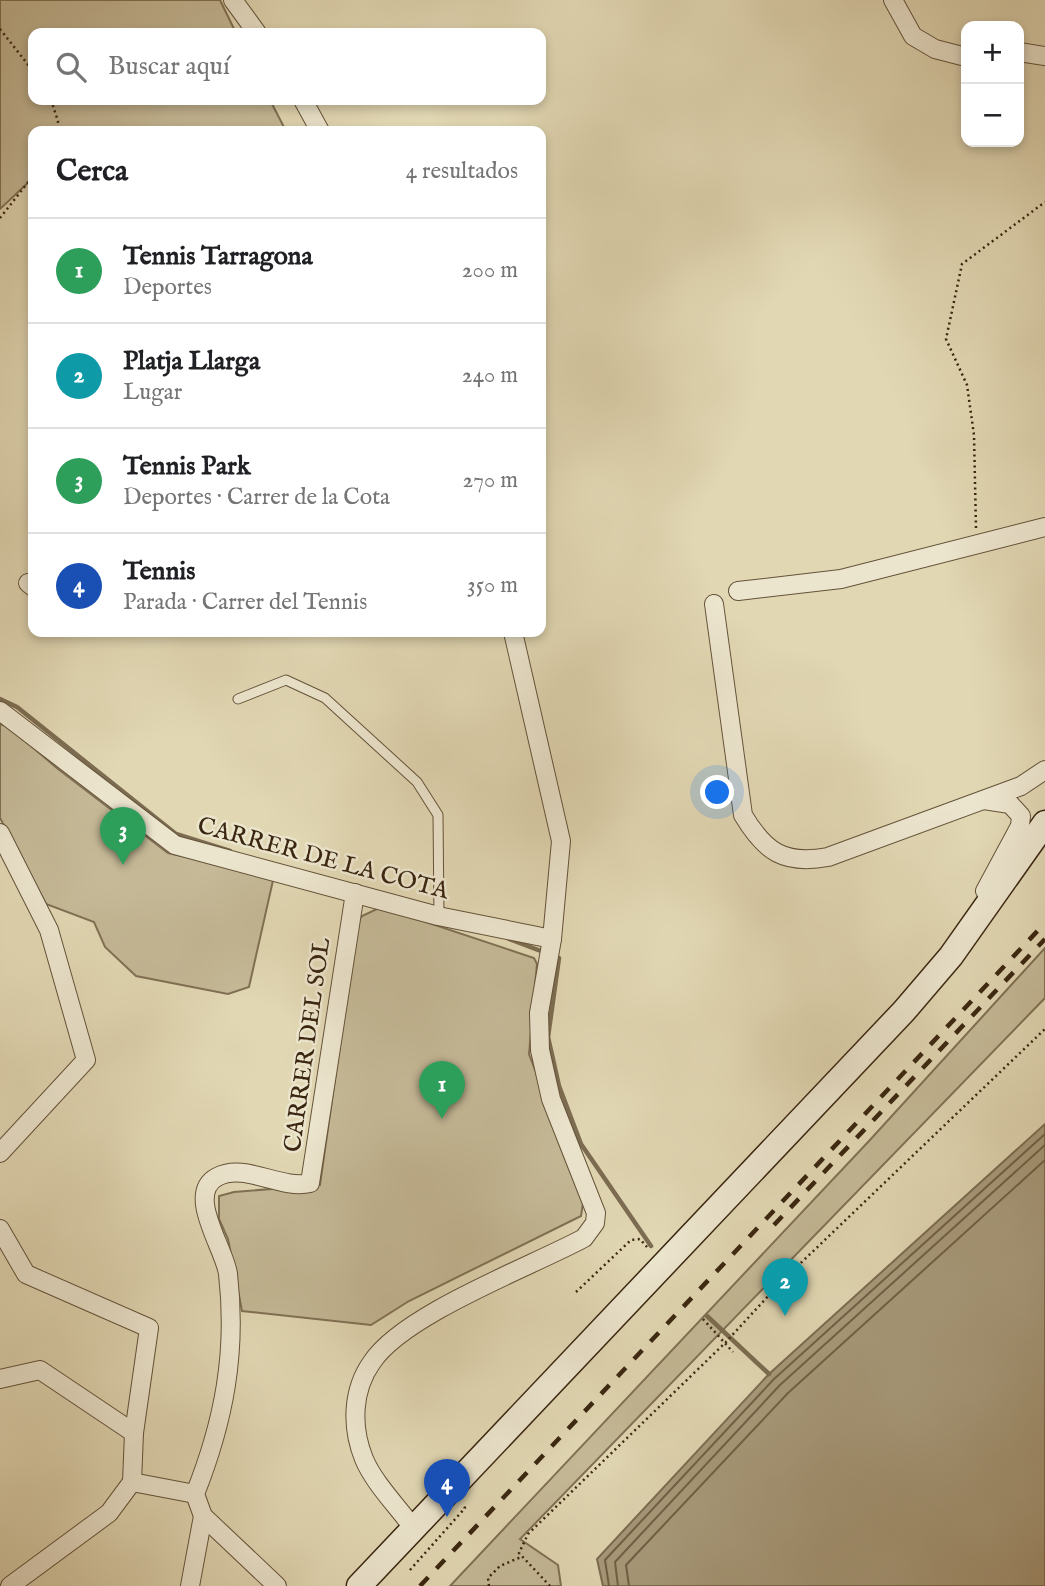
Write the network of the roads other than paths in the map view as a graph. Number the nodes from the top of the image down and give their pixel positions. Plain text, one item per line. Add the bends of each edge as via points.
1 (233, 0) edge
2 (893, 0) edge
3 (253, 28) edge
4 (1024, 53) edge
5 (961, 56) edge
6 (1045, 56) edge
7 (306, 105) edge
8 (317, 126) edge
9 (1045, 527) edge
10 (738, 592) dead end
11 (714, 604) dead end
12 (514, 637) edge
13 (238, 699) dead end
14 (0, 711) edge
15 (1045, 770) edge
16 (984, 800) junction
17 (1045, 823) edge
18 (0, 833) edge
19 (362, 895) junction
20 (439, 916) junction
21 (551, 942) junction
22 (961, 942) junction
23 (0, 1153) edge
24 (0, 1229) edge
25 (0, 1379) edge
26 (134, 1433) junction
27 (132, 1482) junction
28 (195, 1494) junction
29 (203, 1516) junction
30 (414, 1529) junction
31 (10, 1586) edge
32 (190, 1586) edge
33 (277, 1586) edge
34 (359, 1586) edge

1 - 3 street
2 - 5 street via 914,36 935,49
4 - 6 street
7 - 8 street
9 - 10 street via 841,579
11 - 16 street via 743,815 758,840 780,856 807,861 828,857
12 - 21 street via 561,841
13 - 20 lane via 286,680 315,693 341,711 417,782 438,816
14 - 19 street, CARRER DE LA COTA via 175,845
15 - 16 street via 1021,786
16 - 22 street via 1010,804 1021,816 1020,826 970,916
17 - 22 street
18 - 23 street via 49,930 86,1060
19 - 20 street, CARRER DE LA COTA
19 - 28 street, CARRER DEL SOL via 310,1183 296,1186 234,1172 218,1176 205,1192 203,1204 227,1269 233,1314 230,1371 209,1459
20 - 21 street, CARRER DE LA COTA
21 - 30 street via 539,1013 544,1073 596,1213 595,1223 584,1238 427,1317 388,1343 372,1361 358,1388 354,1422 364,1460
22 - 30 street via 904,1012
24 - 26 street via 26,1274 149,1328
25 - 26 street via 40,1370
26 - 27 street
27 - 28 street
27 - 31 street via 109,1513
28 - 29 street
29 - 32 street
29 - 33 street
30 - 34 street

